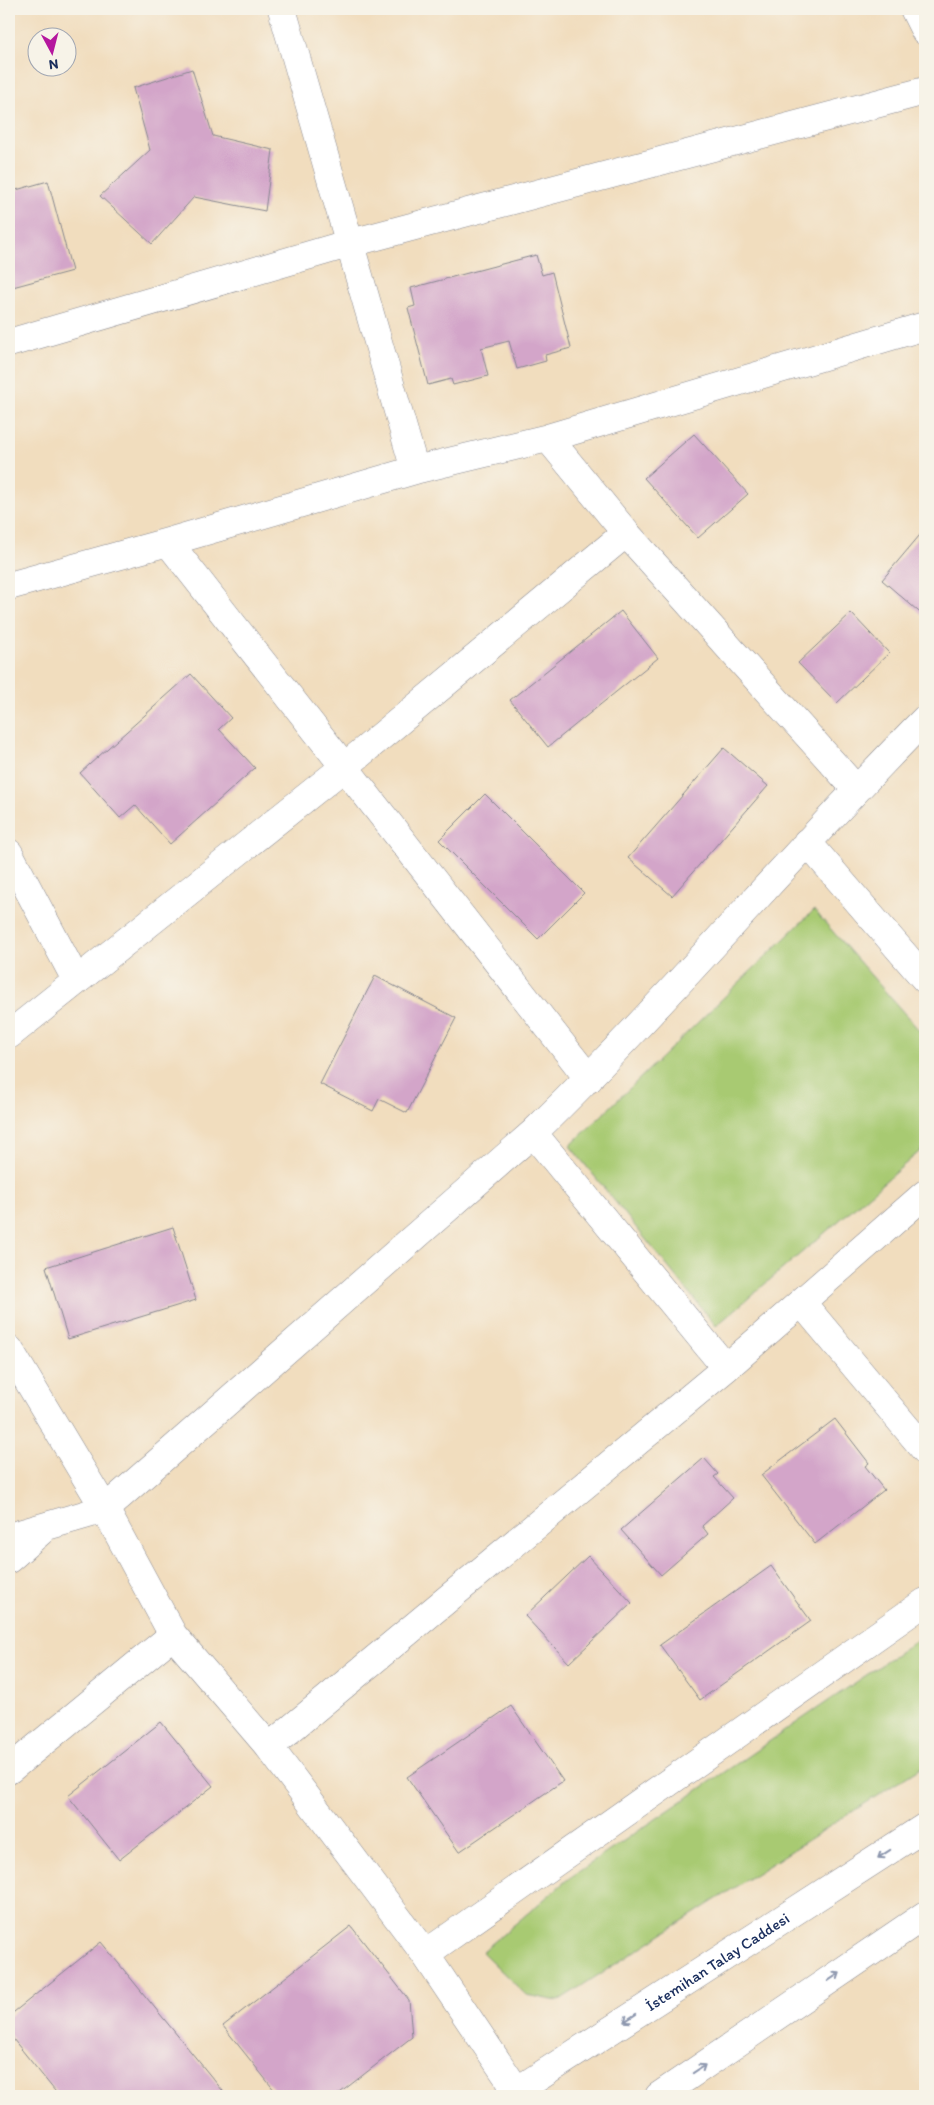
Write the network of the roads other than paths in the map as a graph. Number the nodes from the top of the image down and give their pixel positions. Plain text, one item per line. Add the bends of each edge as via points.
1 (282, 9) edge
2 (914, 9) edge
3 (925, 31) edge
4 (925, 91) edge
5 (350, 244) junction
6 (925, 326) edge
7 (9, 344) edge
8 (548, 438) junction
9 (414, 470) junction
10 (626, 533) junction
11 (168, 542) junction
12 (9, 586) edge
13 (925, 719) edge
14 (344, 768) junction
15 (856, 789) junction
16 (807, 842) junction
17 (9, 853) edge
18 (925, 979) edge
19 (76, 980) junction
20 (9, 1035) edge
21 (589, 1079) junction
22 (533, 1133) junction
23 (925, 1194) edge
24 (802, 1303) junction
25 (9, 1349) edge
26 (726, 1368) junction
27 (925, 1450) edge
28 (105, 1509) junction
29 (45, 1528) junction
30 (9, 1537) edge
31 (9, 1559) edge
32 (925, 1602) edge
33 (173, 1635) junction
34 (269, 1748) junction
35 (9, 1770) edge
36 (925, 1827) edge
37 (925, 1915) edge
38 (425, 1954) junction
39 (513, 2094) edge
40 (659, 2096) edge

1 - 5 street
2 - 3 street
4 - 5 street
5 - 7 street
5 - 9 street
6 - 8 street
8 - 9 street
8 - 10 street
9 - 11 street
10 - 14 street
10 - 15 street
11 - 12 street
11 - 14 street
13 - 15 street
14 - 19 street
14 - 21 street
15 - 16 street
16 - 18 street
16 - 21 street
17 - 19 street
19 - 20 street
21 - 22 street
22 - 26 street
22 - 28 street
23 - 24 street
24 - 26 street
24 - 27 street
25 - 28 street
26 - 34 street
28 - 29 street
28 - 33 street
29 - 30 street
29 - 31 street
32 - 38 street
33 - 34 street
33 - 35 street
34 - 38 street
36 -> 39 street, İstemihan Talay Caddesi
40 -> 37 street
38 - 39 street

